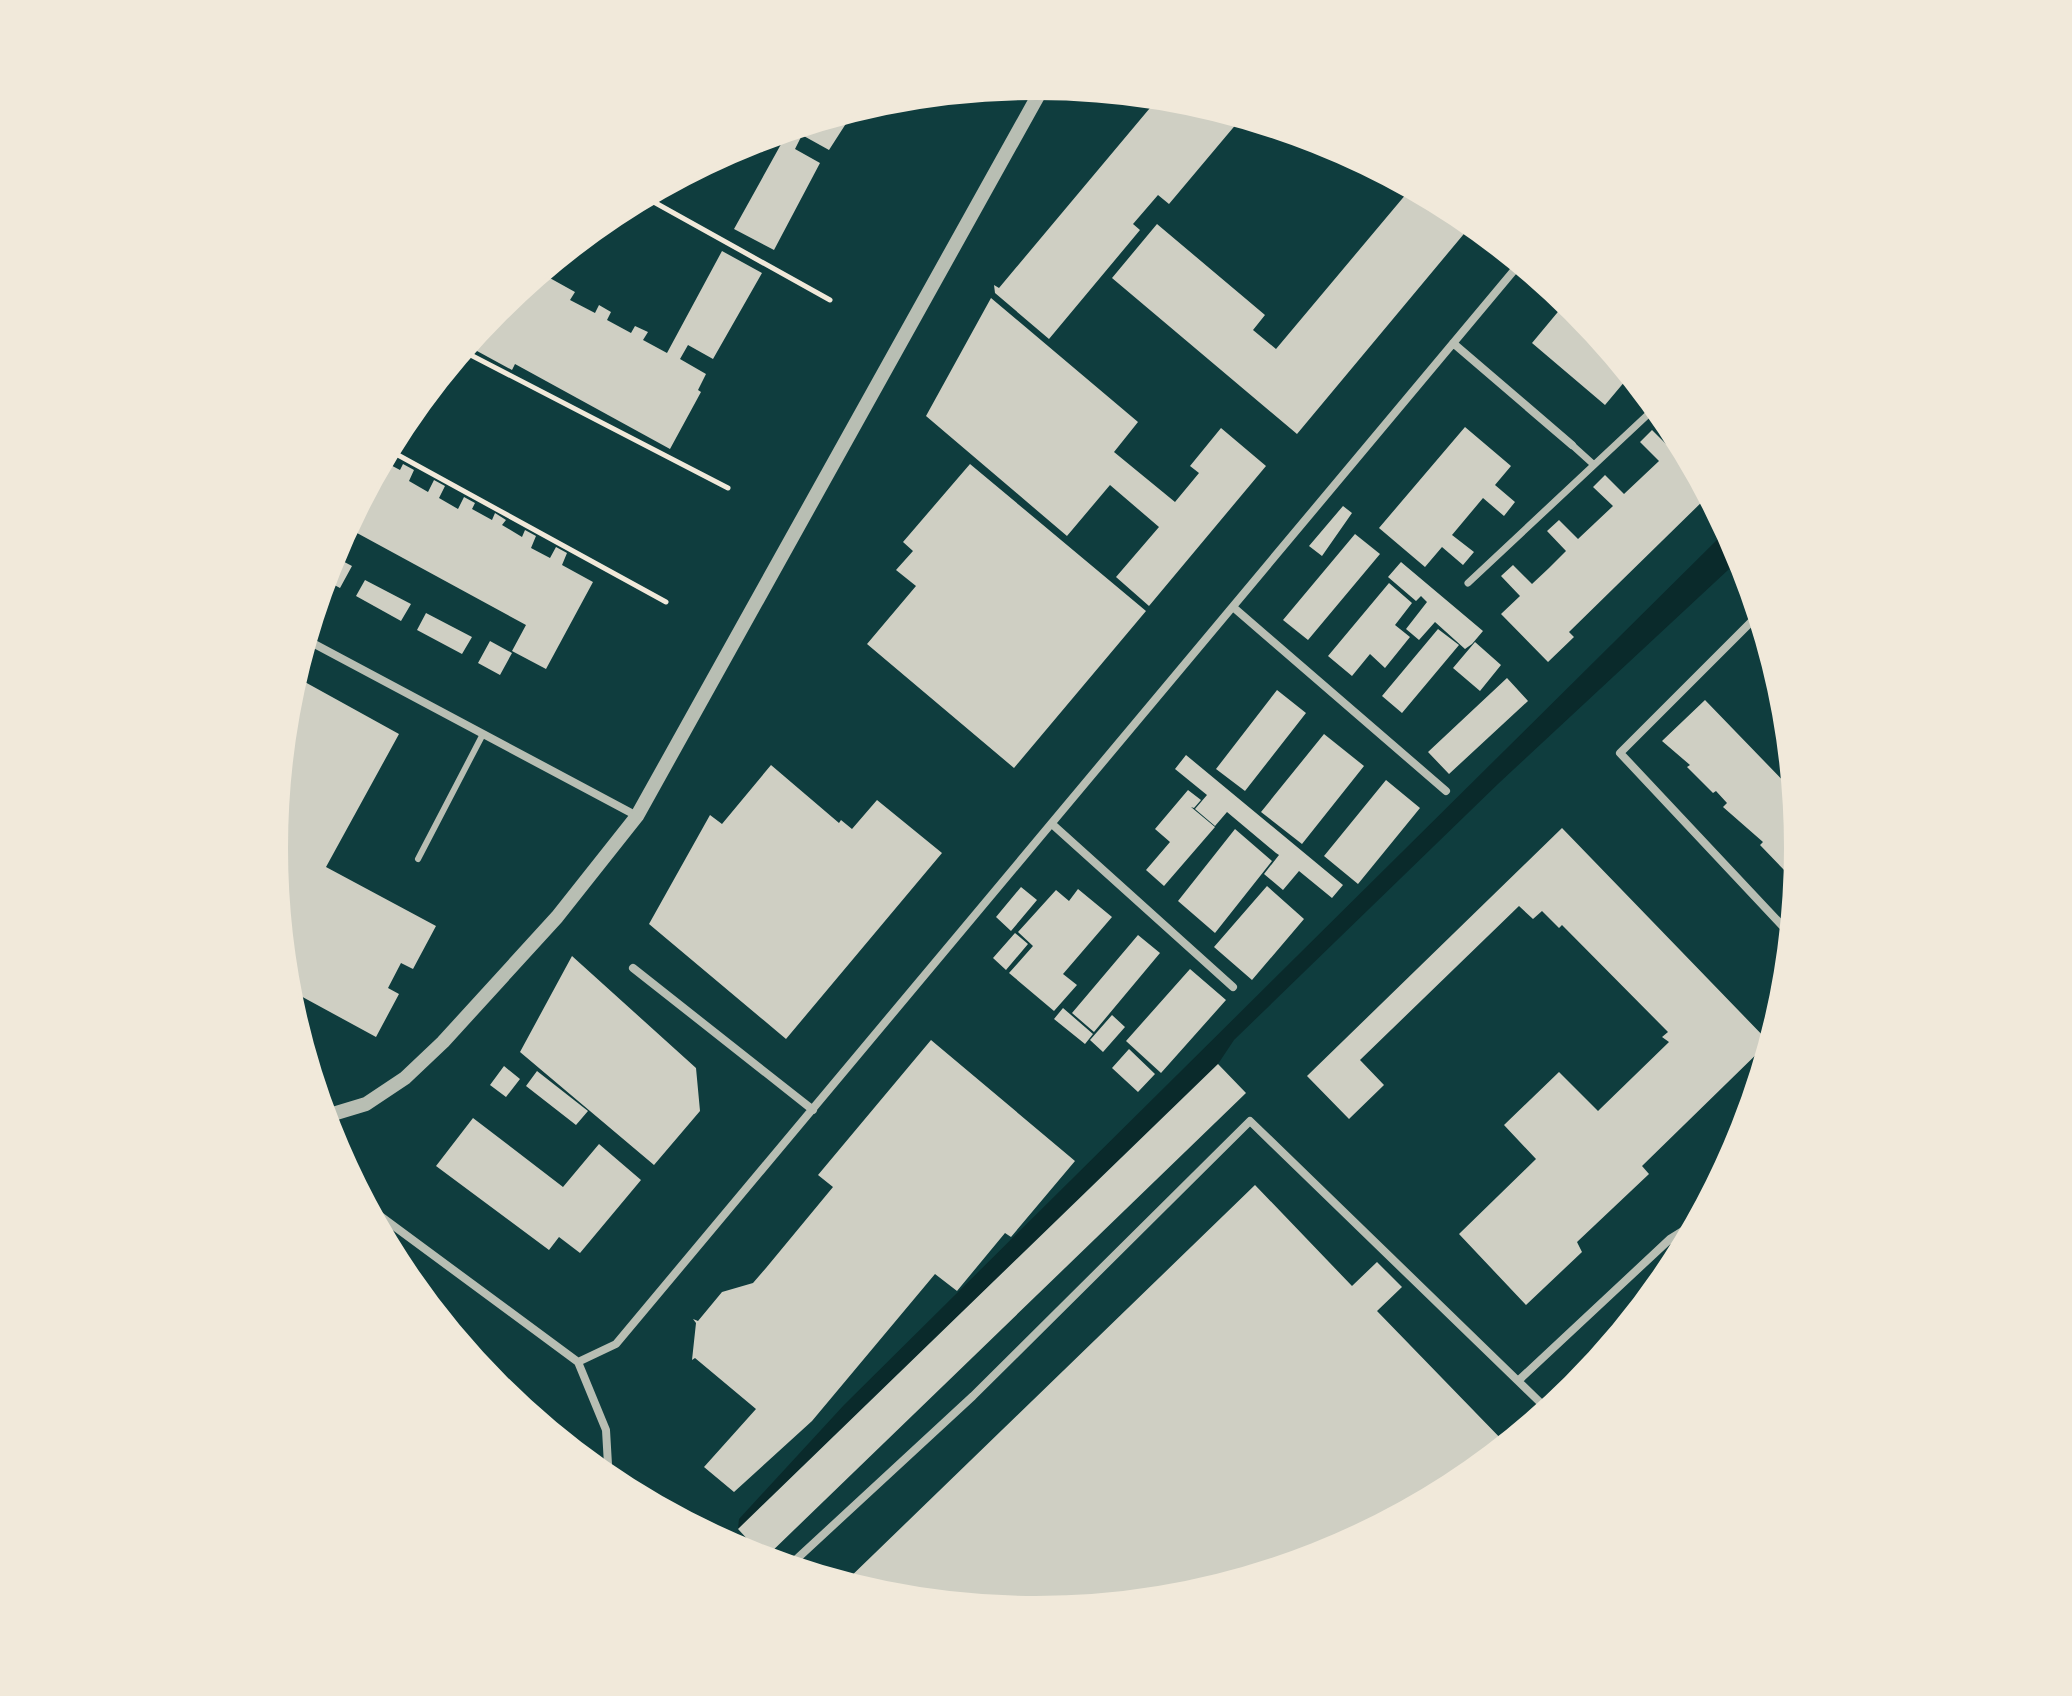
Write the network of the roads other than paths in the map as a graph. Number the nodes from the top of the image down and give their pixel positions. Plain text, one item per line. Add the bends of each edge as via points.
1 (1037, 98) edge
2 (1514, 270) edge
3 (1453, 343) junction
4 (1648, 414) edge
5 (1572, 445) joint
6 (1593, 464) junction
7 (1468, 583) dead end
8 (1233, 607) junction
9 (1751, 622) edge
10 (315, 644) edge
11 (482, 736) junction
12 (1446, 791) dead end
13 (637, 816) junction
14 (1052, 824) junction
15 (418, 859) dead end
16 (1782, 925) edge
17 (633, 968) dead end
18 (1233, 987) dead end
19 (813, 1110) junction
20 (335, 1113) edge
21 (384, 1218) edge
22 (1680, 1233) edge
23 (1670, 1239) junction
24 (1674, 1243) edge
25 (578, 1362) junction
26 (1518, 1381) junction
27 (1540, 1403) edge
28 (608, 1464) edge
29 (797, 1559) edge

1 - 13 street
2 - 3 street
3 - 5 street
3 - 8 street
4 - 6 street
5 - 6 street
6 - 7 street
8 - 12 street
8 - 14 street
9 - 16 street via 1620,753
10 - 11 street
11 - 13 street
11 - 15 lane
13 - 20 street via 557,917 443,1042 405,1078 366,1104
14 - 18 street
14 - 19 street
17 - 19 street
19 - 25 street via 616,1344
21 - 25 street
22 - 23 street
23 - 24 lane
23 - 26 street
25 - 28 street via 606,1430
26 - 27 street
26 - 29 street via 1250,1121 973,1396

